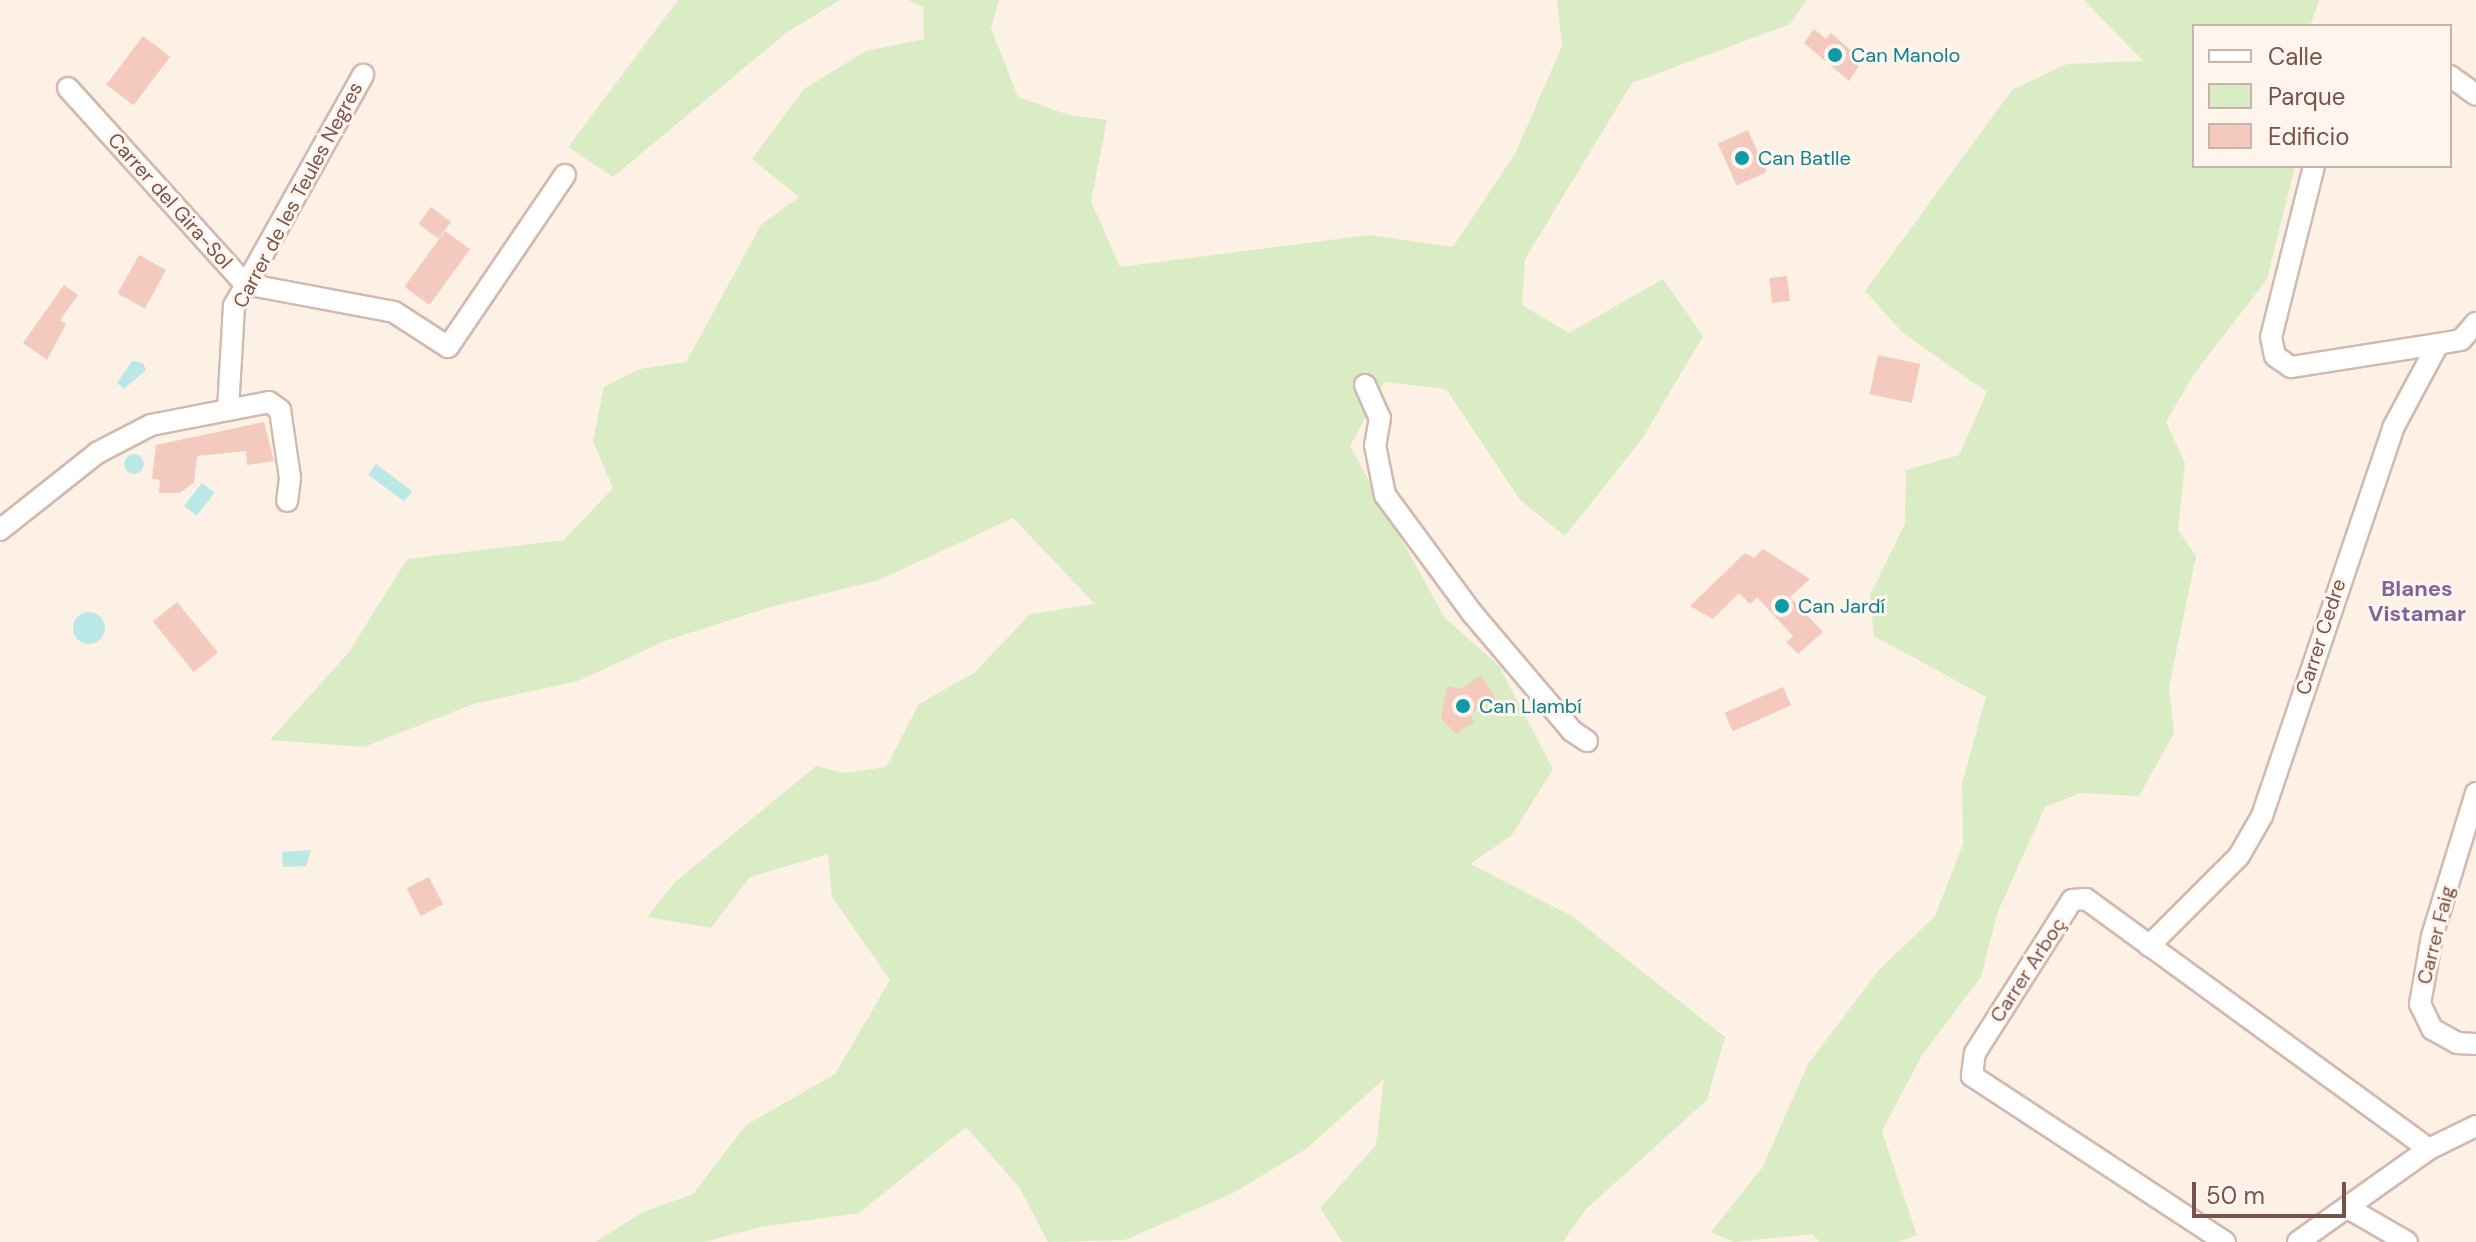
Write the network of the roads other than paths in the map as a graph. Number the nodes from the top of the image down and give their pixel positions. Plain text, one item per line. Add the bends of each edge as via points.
1 (363, 75) dead end
2 (2452, 77) edge
3 (68, 88) dead end
4 (2476, 95) edge
5 (2313, 168) edge
6 (565, 175) dead end
7 (245, 284) junction
8 (2476, 323) edge
9 (2468, 339) edge
10 (2438, 344) junction
11 (1365, 385) dead end
12 (228, 410) junction
13 (287, 501) dead end
14 (0, 530) edge
15 (1587, 741) dead end
16 (2476, 793) edge
17 (2149, 946) junction
18 (2476, 1044) edge
19 (2476, 1126) edge
20 (2429, 1149) junction
21 (2348, 1208) junction
22 (2225, 1242) edge
23 (2298, 1242) edge
24 (2407, 1242) edge

1 - 7 street, Carrer de les Teules Negres
2 - 4 street
3 - 7 street, Carrer del Gira-Sol
5 - 10 street via 2271,337 2275,356 2291,367
6 - 7 street, Carrer del Gira-Sol via 448,347 394,312
7 - 12 street, Carrer de les Teules Negres via 234,306
8 - 9 street
9 - 10 street
10 - 17 street, Carrer Cedre via 2393,428 2262,816 2239,856
11 - 15 street via 1380,418 1375,445 1385,495 1472,613 1572,731
12 - 13 street via 269,402 280,410 290,478
12 - 14 street via 151,425 97,453
16 - 18 street, Carrer Faig via 2432,936 2420,1004 2432,1029 2457,1043
17 - 20 street, Carrer Arboç
17 - 22 street, Carrer Arboç via 2086,899 2072,900 1975,1053 1972,1076
19 - 20 street
20 - 21 street
21 - 23 street
21 - 24 street

